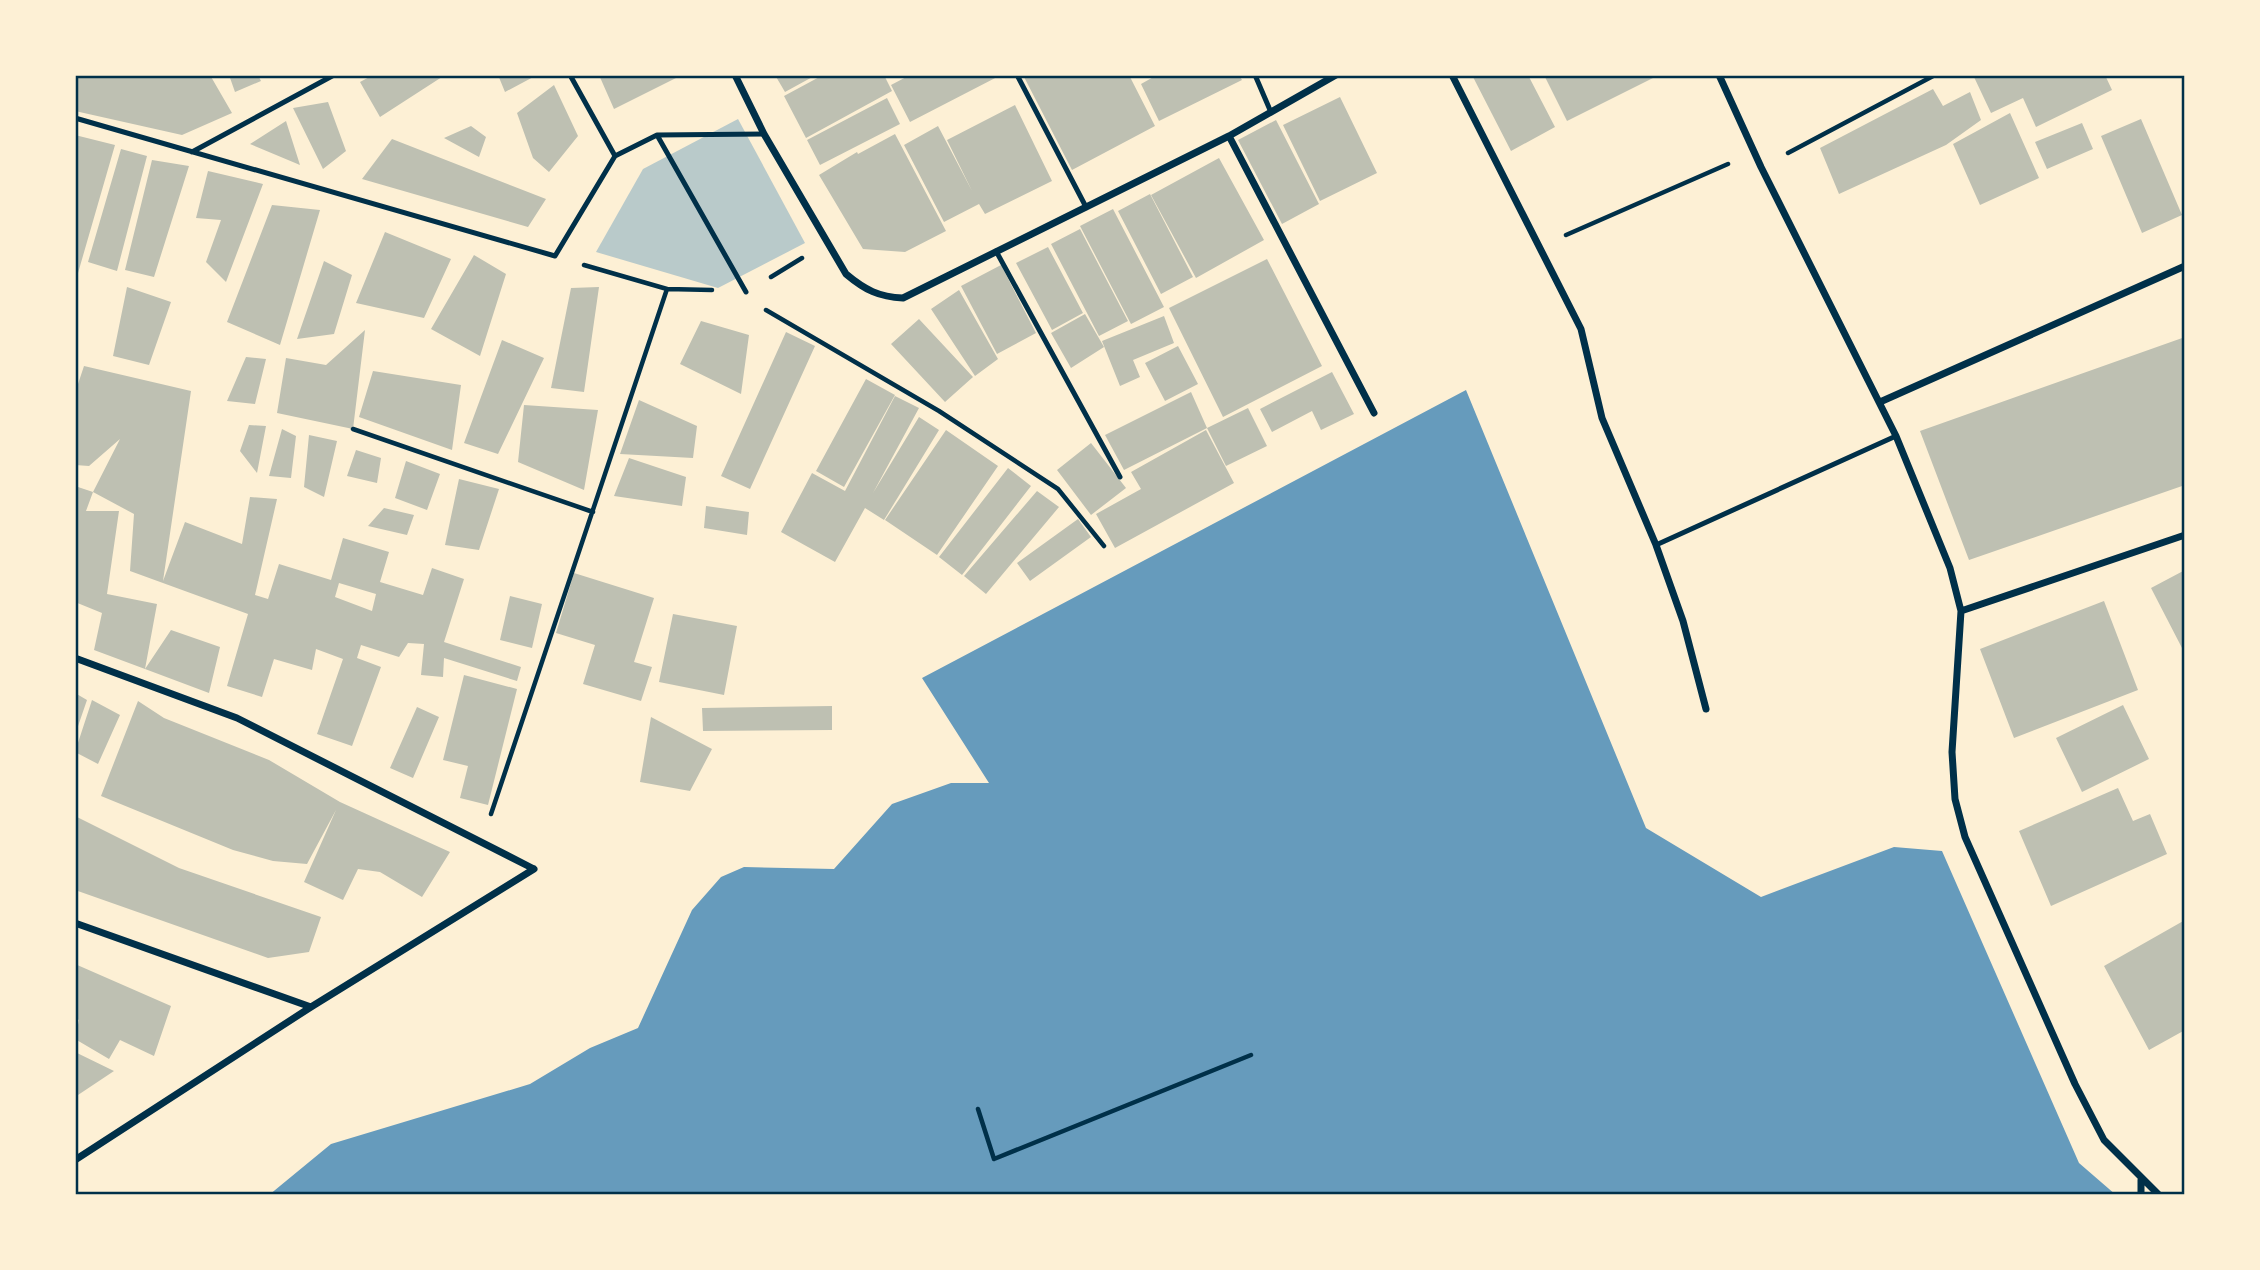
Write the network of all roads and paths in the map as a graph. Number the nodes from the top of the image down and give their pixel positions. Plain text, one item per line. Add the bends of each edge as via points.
1 (334, 75) edge
2 (569, 75) edge
3 (735, 75) edge
4 (1017, 75) edge
5 (1255, 75) edge
6 (1336, 75) edge
7 (1452, 75) edge
8 (1719, 75) edge
9 (1936, 75) edge
10 (1270, 110) junction
11 (75, 118) edge
12 (764, 134) junction
13 (657, 135) junction
14 (1229, 136) junction
15 (192, 152) junction
16 (1755, 152) junction
17 (615, 156) junction
18 (1761, 167) junction
19 (1086, 207) junction
20 (830, 241) junction
21 (1539, 247) junction
22 (996, 251) junction
23 (555, 256) junction
24 (2185, 266) edge
25 (667, 289) junction
26 (746, 292) junction
27 (1880, 402) junction
28 (1374, 413) dead end
29 (353, 429) dead end
30 (1896, 436) junction
31 (1120, 477) dead end
32 (593, 512) junction
33 (2185, 535) edge
34 (1656, 545) junction
35 (1104, 546) dead end
36 (1961, 611) junction
37 (75, 658) edge
38 (1706, 709) dead end
39 (481, 842) junction
40 (75, 923) edge
41 (311, 1007) junction
42 (1251, 1055) dead end
43 (978, 1110) dead end
44 (75, 1160) edge
45 (2141, 1180) junction
46 (2141, 1195) edge
47 (2159, 1195) edge

1 - 15 lane
2 - 17 lane
3 - 12 street
4 - 19 lane
5 - 10 lane
6 - 10 street
7 - 21 street
8 - 16 street
9 - 18 path
10 - 14 street
11 - 15 lane
12 - 13 lane
12 - 20 street
13 - 17 lane
13 - 26 lane
14 - 19 street
14 - 28 street
15 - 23 lane
16 - 18 street
16 - 21 path
17 - 23 lane
18 - 27 street
19 - 22 street
20 - 22 street via 846,274 882,297 903,298
20 - 26 path
21 - 34 street via 1581,329 1602,418
22 - 31 lane
23 - 25 path
24 - 27 street
25 - 26 path
25 - 32 path
26 - 35 path via 772,316 939,411 1058,489
27 - 30 street
29 - 32 path
30 - 34 lane
30 - 36 street via 1937,530
32 - 39 path
33 - 36 street
34 - 38 street via 1683,621
36 - 45 street via 1952,752 1955,799 1965,837 2074,1084 2104,1140
37 - 39 street via 237,718
39 - 41 street via 534,869
40 - 41 street
41 - 44 street
42 - 43 path via 994,1159
45 - 46 street
45 - 47 street

